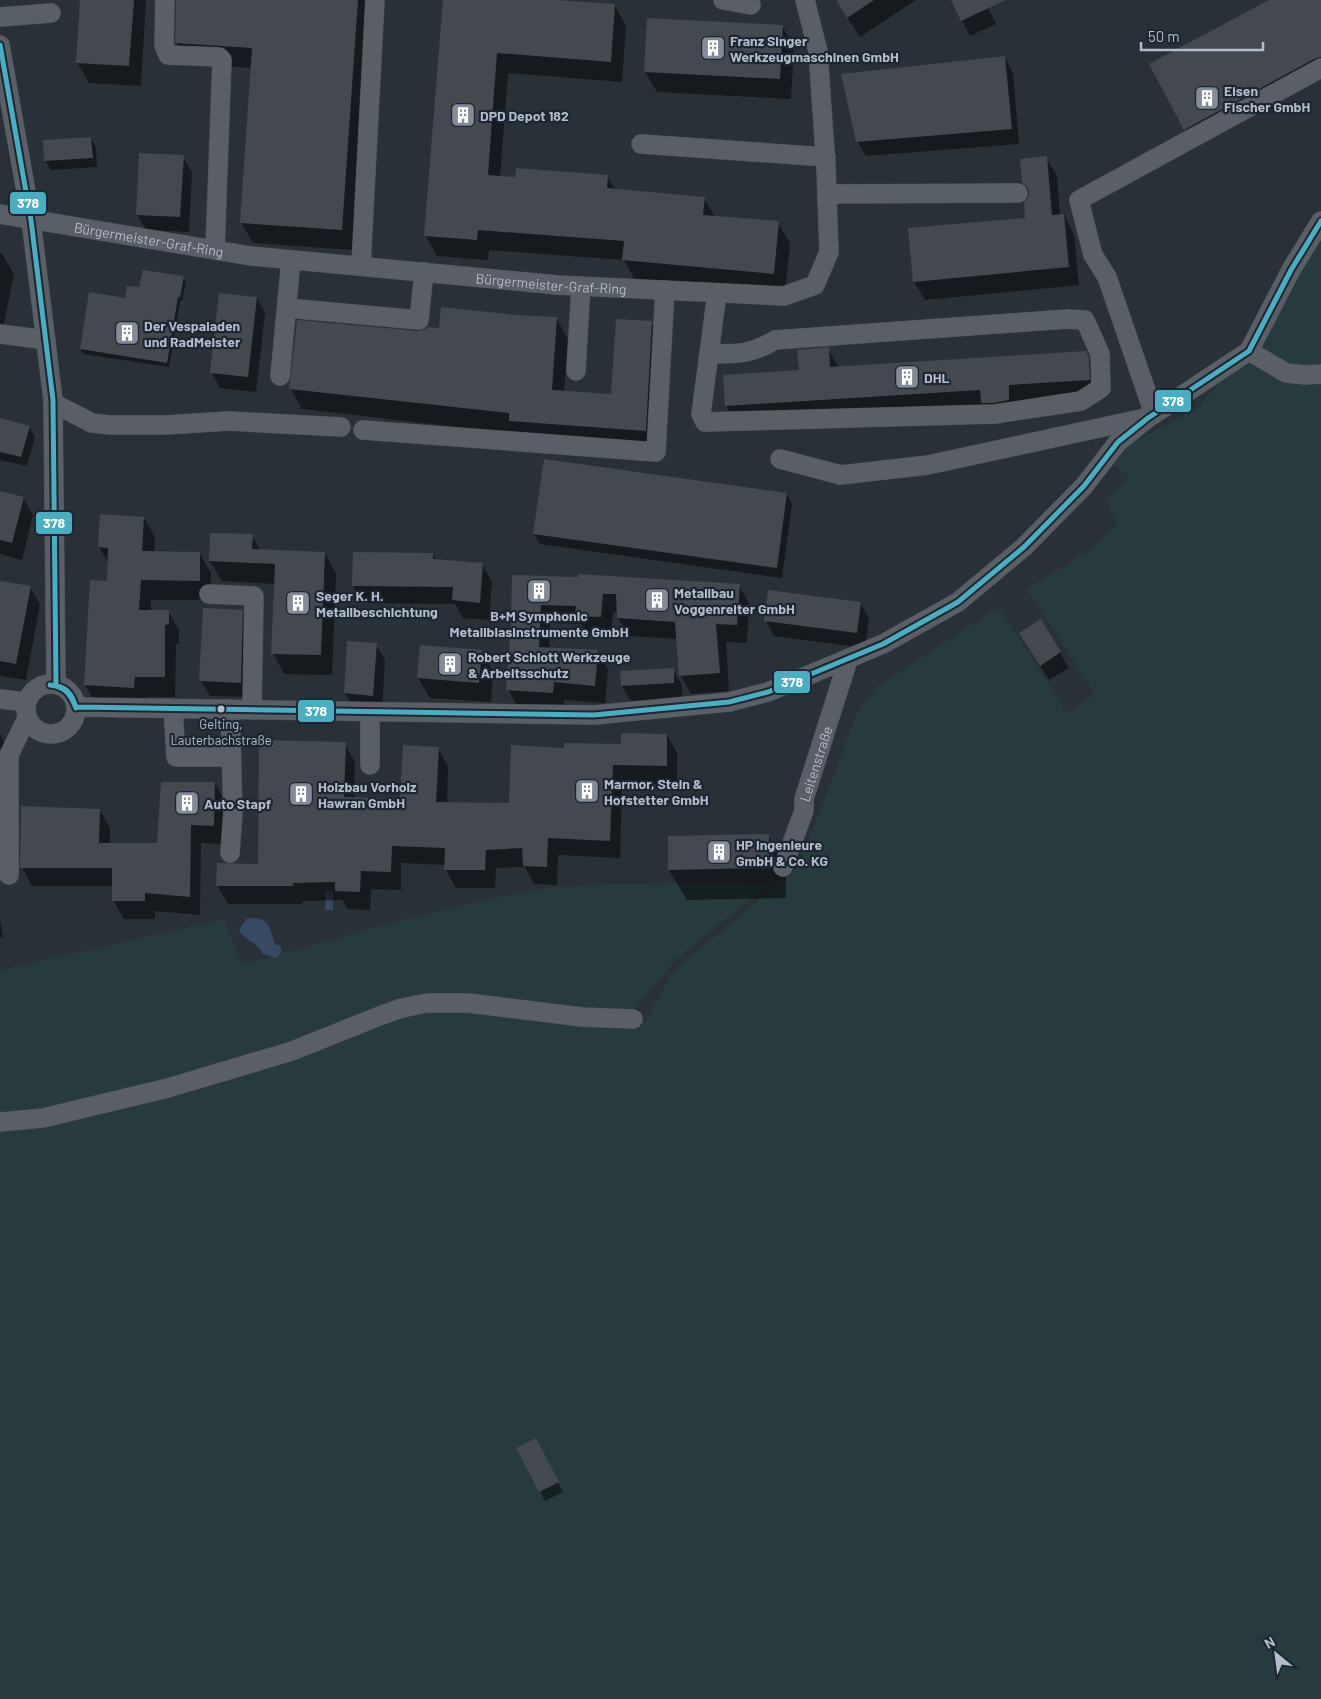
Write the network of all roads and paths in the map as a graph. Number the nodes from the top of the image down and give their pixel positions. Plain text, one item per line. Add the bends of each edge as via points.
1 (166, 0) edge
2 (375, 0) edge
3 (723, 0) edge
4 (805, 0) edge
5 (751, 5) dead end
6 (51, 13) dead end
7 (0, 17) edge
8 (0, 45) edge
9 (1321, 68) edge
10 (640, 144) dead end
11 (826, 157) junction
12 (1018, 193) dead end
13 (827, 194) junction
14 (0, 214) edge
15 (31, 220) junction
16 (1321, 220) edge
17 (215, 250) junction
18 (291, 260) junction
19 (360, 266) junction
20 (424, 272) junction
21 (581, 286) junction
22 (665, 290) junction
23 (717, 293) junction
24 (286, 308) junction
25 (0, 334) edge
26 (46, 340) junction
27 (1248, 351) junction
28 (709, 353) junction
29 (576, 371) dead end
30 (1321, 374) edge
31 (280, 376) dead end
32 (53, 403) junction
33 (1151, 416) junction
34 (341, 427) dead end
35 (363, 430) dead end
36 (780, 459) dead end
37 (209, 594) dead end
38 (848, 660) junction
39 (56, 684) junction
40 (0, 699) edge
41 (76, 707) junction
42 (173, 709) junction
43 (230, 709) junction
44 (27, 710) junction
45 (252, 710) junction
46 (370, 712) junction
47 (232, 757) junction
48 (370, 765) dead end
49 (230, 853) dead end
50 (782, 867) dead end
51 (9, 875) dead end
52 (633, 1019) dead end
53 (0, 1122) edge

1 - 17 street via 164,45 168,55 219,57 222,60
2 - 19 street
3 - 5 street
4 - 11 street, Bürgermeister-Graf-Ring via 818,51
6 - 7 street
8 - 15 street
9 - 33 street via 1079,200 1093,255 1107,277
10 - 11 street
11 - 13 street, Bürgermeister-Graf-Ring
12 - 13 street
13 - 23 street, Bürgermeister-Graf-Ring via 829,252 814,285 784,296
14 - 15 street, Bürgermeister-Graf-Ring
15 - 17 street, Bürgermeister-Graf-Ring
15 - 26 street
16 - 27 street
17 - 18 street, Bürgermeister-Graf-Ring
18 - 19 street, Bürgermeister-Graf-Ring
18 - 24 street
19 - 20 street, Bürgermeister-Graf-Ring
20 - 21 street, Bürgermeister-Graf-Ring
20 - 24 street via 419,320
21 - 22 street, Bürgermeister-Graf-Ring
21 - 29 street
22 - 23 street, Bürgermeister-Graf-Ring
22 - 35 street via 656,452
23 - 28 street
24 - 31 street
25 - 26 street
26 - 32 street
27 - 30 street via 1286,374
27 - 33 street
28 - 28 street via 701,414 706,422 995,414 1081,401 1101,388 1100,354 1085,320 775,340 760,349 734,354
32 - 34 street via 92,423 110,426 228,421
32 - 39 street
33 - 36 street via 928,465 842,475
33 - 38 street via 1118,442 1084,486 1024,547 958,602
37 - 45 street via 254,596
38 - 46 street via 768,692 729,702 594,715
38 - 50 street, Leitenstraße via 804,799 804,811
39 - 41 street via 70,692
39 - 44 street via 35,689
40 - 44 street
41 - 42 street
41 - 44 street via 72,723 60,733 44,734 31,725
42 - 43 street
42 - 47 street via 176,757
43 - 45 street
43 - 47 street
44 - 51 street via 9,755
45 - 46 street
46 - 48 street
47 - 49 street via 234,812
52 - 53 street via 560,1015 468,1003 427,1003 389,1012 292,1051 168,1088 43,1118

